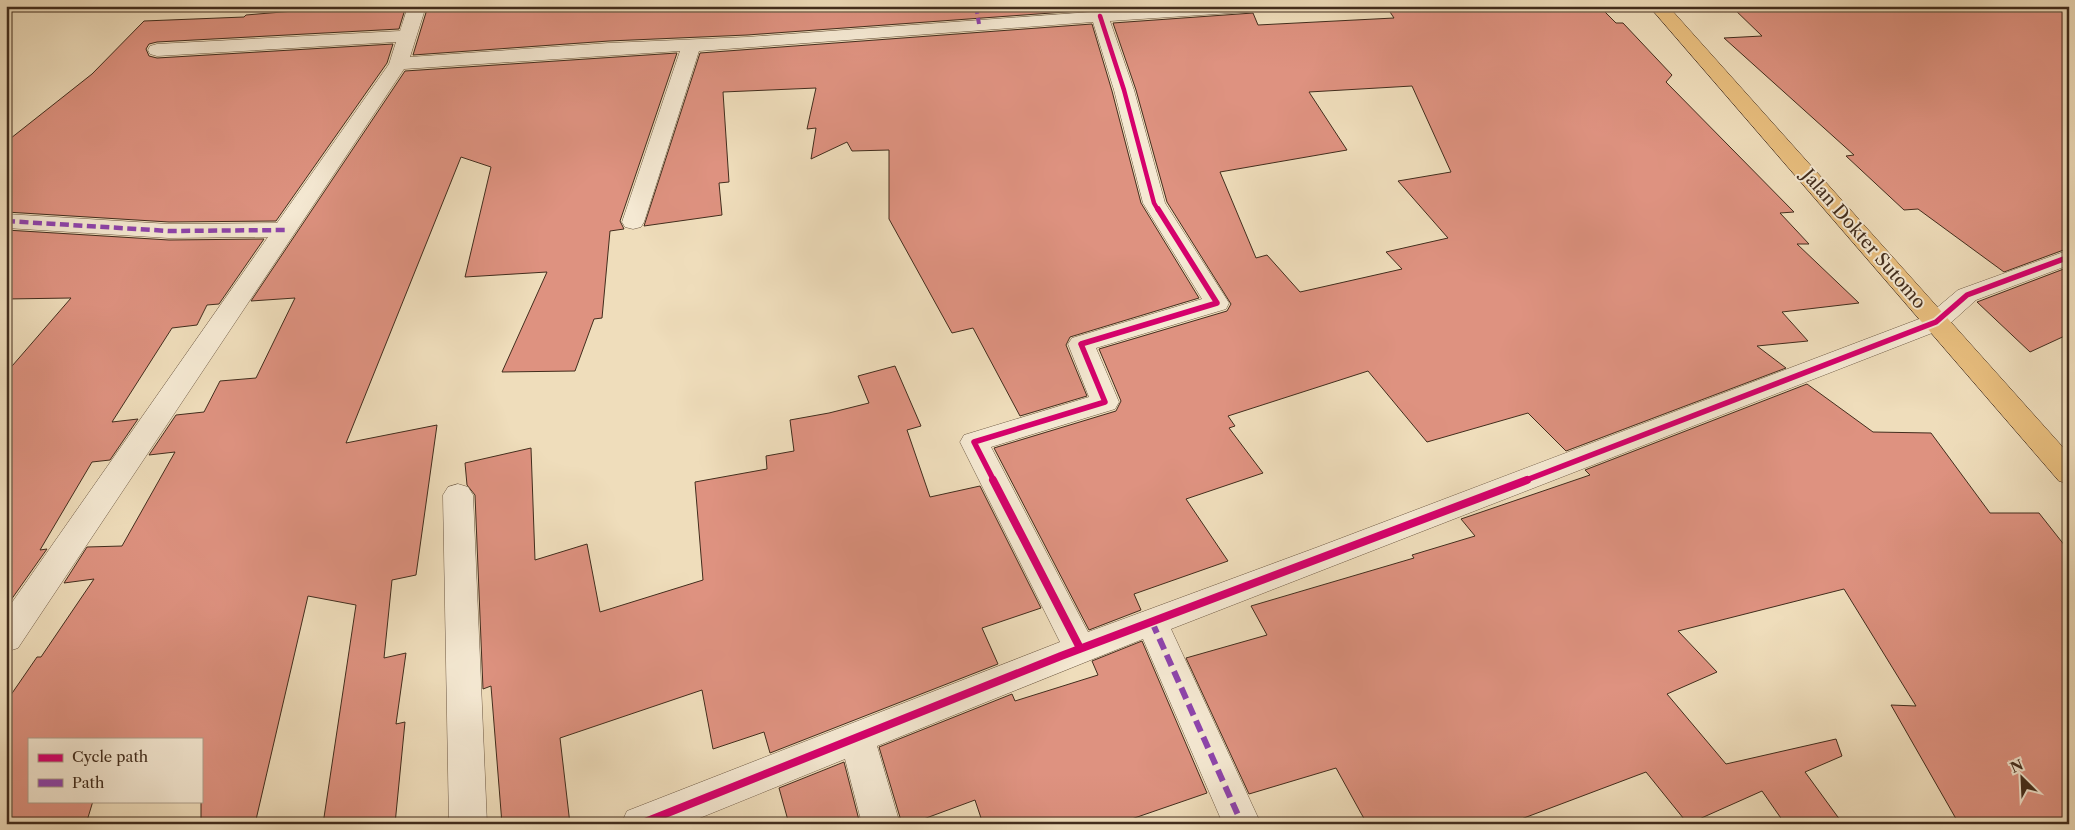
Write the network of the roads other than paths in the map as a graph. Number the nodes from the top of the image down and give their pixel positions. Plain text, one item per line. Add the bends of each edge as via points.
1 (417, 6) edge
2 (1262, 6) edge
3 (1658, 6) edge
4 (1042, 13) edge
5 (978, 15) edge
6 (1100, 16) junction
7 (409, 36) junction
8 (691, 46) junction
9 (157, 50) dead end
10 (398, 64) junction
11 (6, 221) edge
12 (633, 222) dead end
13 (286, 230) junction
14 (2069, 256) edge
15 (1936, 322) junction
16 (2069, 473) edge
17 (458, 495) dead end
18 (1152, 622) junction
19 (6, 638) edge
20 (1080, 648) junction
21 (857, 738) junction
22 (468, 824) edge
23 (640, 824) edge
24 (881, 824) edge
25 (1242, 824) edge

1 - 7 street
2 - 6 street
3 - 15 main road, Jalan Dokter Sutomo
4 - 5 street
4 - 6 street
5 - 8 street
6 - 20 street via 1124,90 1154,203 1217,303 1081,344 1105,402 974,442
7 - 9 street
7 - 10 street
8 - 10 street
8 - 12 street
10 - 13 street
11 - 13 street via 170,231
13 - 19 street
14 - 15 street via 1967,295
15 - 16 main road, Jalan Dokter Sutomo
15 - 18 street
17 - 22 street
18 - 20 street
18 - 25 street
20 - 21 street
21 - 23 street
21 - 24 street

